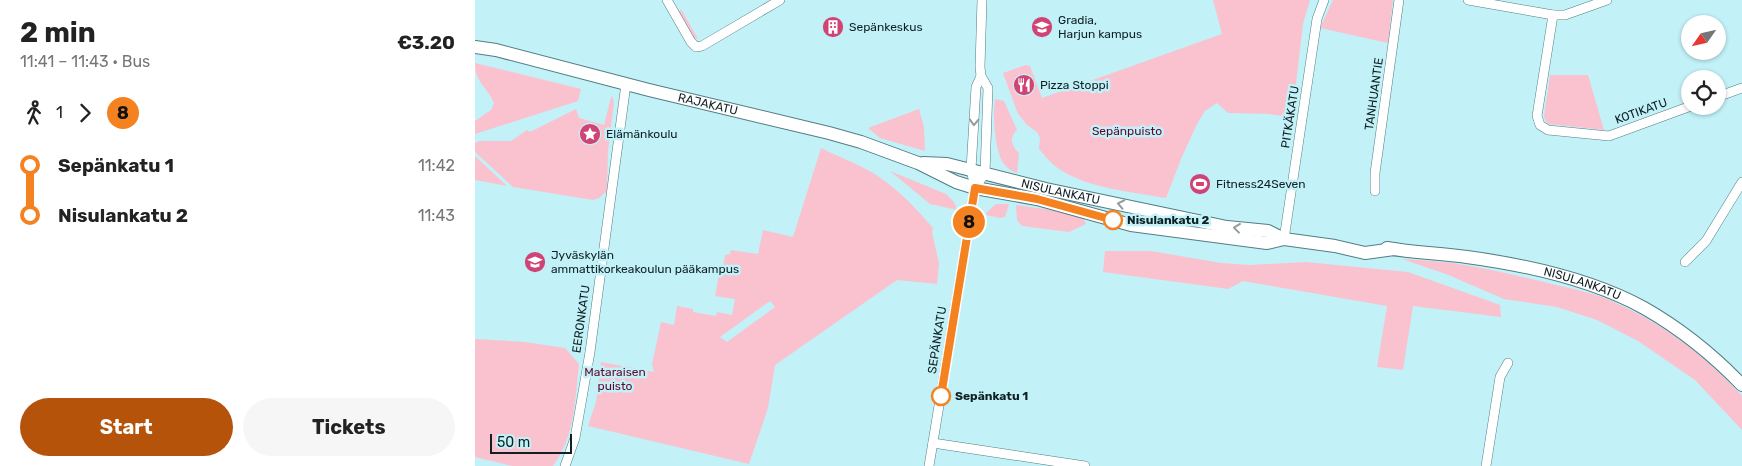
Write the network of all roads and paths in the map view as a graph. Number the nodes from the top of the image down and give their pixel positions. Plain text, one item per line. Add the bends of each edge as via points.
1 (667, 0) edge
2 (780, 0) edge
3 (982, 0) edge
4 (1324, 0) edge
5 (1399, 0) edge
6 (1467, 0) edge
7 (1607, 0) edge
8 (1553, 15) junction
9 (475, 41) edge
10 (475, 47) edge
11 (496, 50) junction
12 (981, 76) junction
13 (626, 84) junction
14 (1742, 88) edge
15 (1726, 94) edge
16 (1681, 110) edge
17 (918, 163) junction
18 (971, 169) junction
19 (985, 173) junction
20 (1742, 182) edge
21 (975, 188) junction
22 (1375, 191) dead end
23 (1284, 239) junction
24 (1685, 262) dead end
25 (1508, 363) dead end
26 (1742, 385) edge
27 (933, 443) junction
28 (565, 466) edge
29 (929, 466) edge
30 (1085, 466) edge
31 (1486, 466) edge

1 - 2 street via 696,47
3 - 12 street, SEPÄNKATU
4 - 23 street, PITKÄKATU via 1317,19
5 - 22 street, TANHUANTIE
6 - 8 street
7 - 8 street via 1565,15
8 - 16 street, KOTIKATU via 1537,116 1540,124 1548,130 1609,136
9 - 11 main road, RAJAKATU
10 - 11 main road, RAJAKATU
11 - 13 main road, RAJAKATU
12 -> 18 street, SEPÄNKATU via 976,87
12 - 19 street, SEPÄNKATU via 989,88
13 - 17 main road, RAJAKATU via 829,133
13 - 28 street, EERONKATU via 590,352 575,438
14 - 15 street
17 - 18 main road, RAJAKATU
17 - 21 main road, RAJAKATU
18 - 19 main road, RAJAKATU
18 - 21 street, SEPÄNKATU
19 - 21 street, SEPÄNKATU
23 -> 19 main road, NISULANKATU via 1268,231 1227,226
20 - 24 street via 1706,241
21 - 23 main road, NISULANKATU via 1037,199 1131,225 1267,243
21 - 27 street, SEPÄNKATU
23 - 26 main road, NISULANKATU via 1365,253 1394,250 1467,257 1569,278 1643,308 1691,339
25 - 31 street via 1500,377
27 - 29 street, SEPÄNKATU
27 - 30 street

